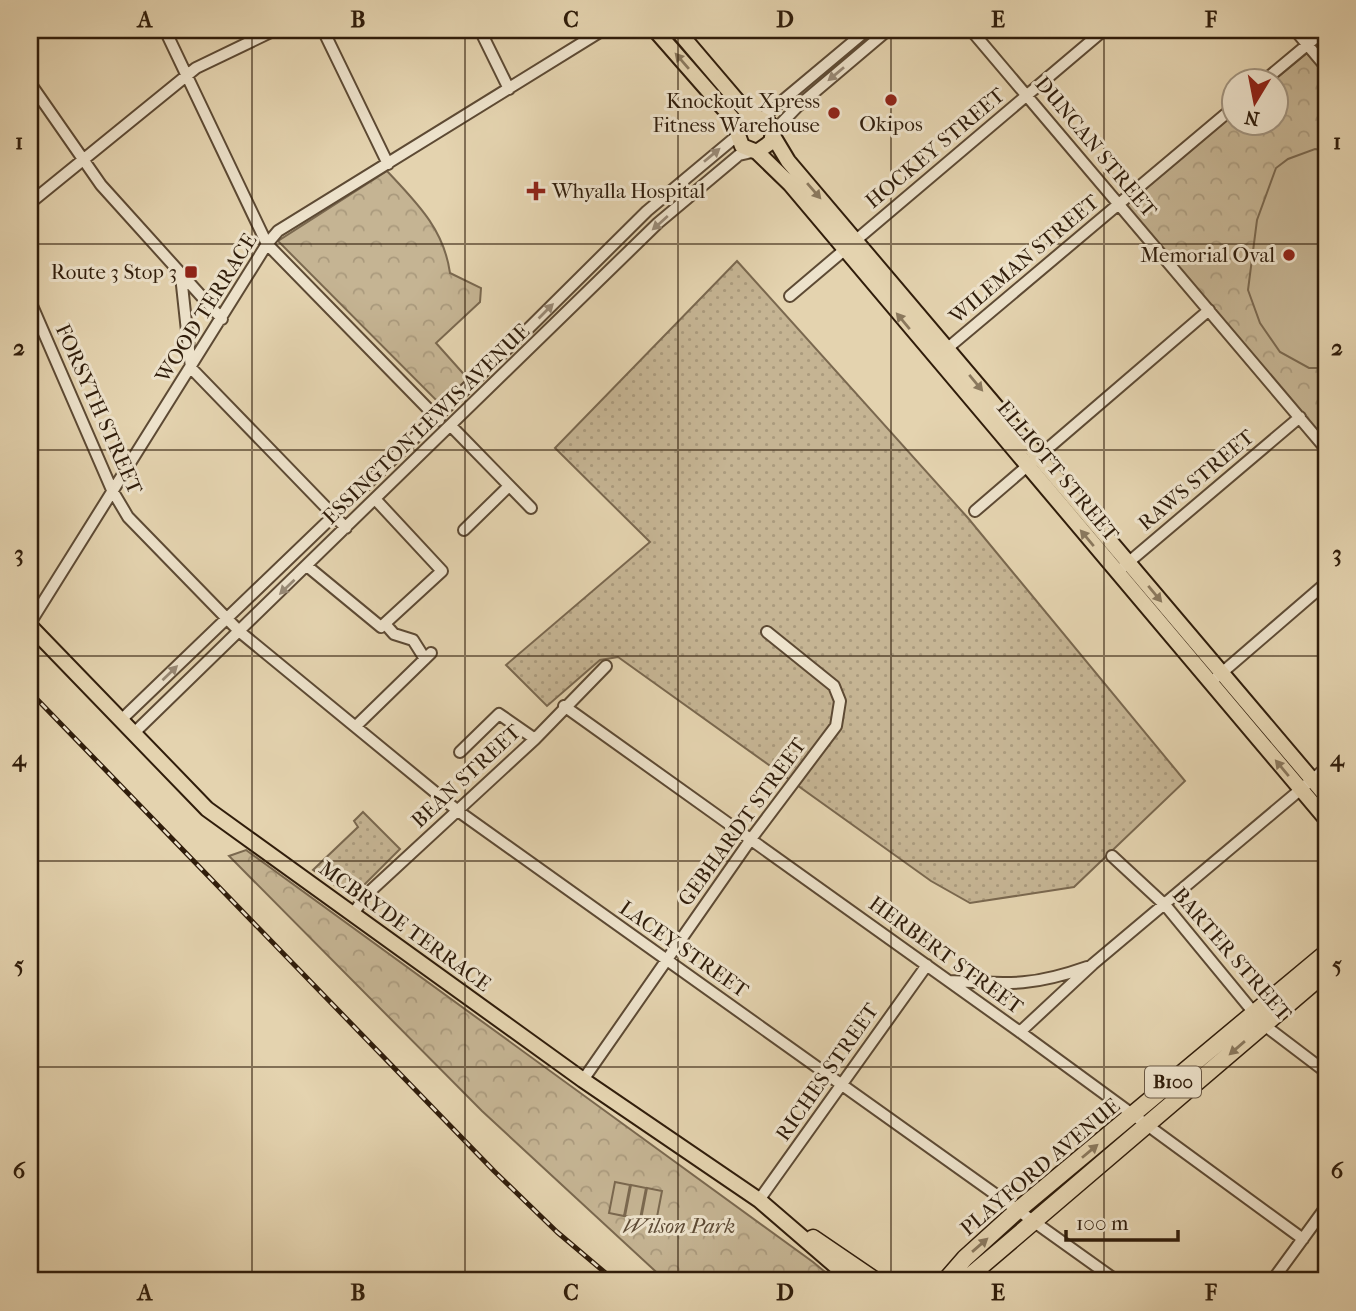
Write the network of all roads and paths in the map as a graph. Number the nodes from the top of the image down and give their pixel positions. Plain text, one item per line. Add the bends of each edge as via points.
1 (166, 30) edge
2 (275, 30) edge
3 (323, 30) edge
4 (480, 30) edge
5 (603, 30) edge
6 (655, 30) edge
7 (867, 30) edge
8 (888, 30) edge
9 (971, 30) edge
10 (1104, 30) edge
11 (1295, 30) edge
12 (1325, 30) edge
13 (680, 31) edge
14 (1308, 45) junction
15 (1282, 66) edge
16 (1326, 67) edge
17 (187, 75) junction
18 (30, 83) edge
19 (509, 89) junction
20 (1027, 96) junction
21 (758, 117) junction
22 (1220, 119) edge
23 (738, 132) junction
24 (773, 134) junction
25 (754, 152) junction
26 (81, 161) junction
27 (388, 164) junction
28 (30, 203) edge
29 (1119, 203) junction
30 (856, 240) junction
31 (267, 244) junction
32 (844, 251) junction
33 (181, 276) junction
34 (790, 296) dead end
35 (30, 302) edge
36 (1209, 310) junction
37 (222, 319) junction
38 (947, 349) junction
39 (935, 358) junction
40 (191, 368) junction
41 (437, 417) junction
42 (1300, 417) junction
43 (450, 428) junction
44 (1326, 449) edge
45 (1032, 461) junction
46 (509, 486) junction
47 (112, 490) junction
48 (376, 500) junction
49 (531, 508) dead end
50 (975, 511) dead end
51 (333, 515) junction
52 (346, 528) junction
53 (464, 530) dead end
54 (307, 566) junction
55 (1122, 568) junction
56 (1326, 583) edge
57 (228, 618) junction
58 (30, 624) edge
59 (386, 625) junction
60 (240, 632) junction
61 (767, 632) dead end
62 (606, 666) dead end
63 (1216, 678) junction
64 (564, 706) junction
65 (121, 720) junction
66 (356, 726) junction
67 (134, 733) junction
68 (535, 739) junction
69 (460, 752) dead end
70 (1326, 768) edge
71 (1306, 785) junction
72 (1326, 796) edge
73 (458, 810) junction
74 (1326, 819) edge
75 (751, 839) junction
76 (1112, 856) dead end
77 (1166, 906) junction
78 (353, 914) junction
79 (1326, 955) edge
80 (667, 961) junction
81 (1093, 964) junction
82 (927, 965) junction
83 (1326, 972) edge
84 (949, 981) junction
85 (1259, 1019) junction
86 (1020, 1032) junction
87 (1326, 1072) edge
88 (583, 1080) junction
89 (841, 1084) junction
90 (1140, 1120) junction
91 (759, 1200) junction
92 (1326, 1207) edge
93 (1018, 1210) junction
94 (1034, 1221) junction
95 (787, 1222) junction
96 (813, 1238) junction
97 (1303, 1239) junction
98 (967, 1278) edge
99 (853, 1281) edge
100 (870, 1281) edge
101 (876, 1281) edge
102 (945, 1281) edge
103 (1117, 1281) edge
104 (1272, 1281) edge

1 - 17 street
2 - 17 street
3 - 27 street
4 - 19 street
5 - 19 street, WOOD TERRACE
23 -> 6 main road via 733,119
7 - 21 street
8 -> 24 street via 797,107
9 - 20 street, DUNCAN STREET
10 - 20 street, HOCKEY STREET
11 - 14 street
12 - 14 street
13 - 21 main road via 746,111
14 - 15 street
14 - 16 street
17 - 26 street
17 - 31 street
18 - 26 street
19 - 27 street, WOOD TERRACE
20 - 29 street, DUNCAN STREET
20 - 30 street, HOCKEY STREET
21 - 23 main road via 745,120
21 - 24 main road via 769,123
22 - 29 street, WILEMAN STREET
23 - 25 main road via 742,146
41 -> 23 street, ESSINGTON LEWIS AVENUE via 647,211
24 - 25 main road via 768,147
24 -> 30 main road, ELLIOTT STREET via 788,161
25 - 32 main road, ELLIOTT STREET via 790,184
25 -> 43 street, ESSINGTON LEWIS AVENUE via 739,155 658,223
26 - 28 street
26 - 33 street
27 - 31 street, WOOD TERRACE via 278,231
29 - 36 street, DUNCAN STREET
29 - 38 street, WILEMAN STREET
30 - 32 street, HOCKEY STREET
30 - 38 main road, ELLIOTT STREET
31 - 37 street, WOOD TERRACE
31 - 41 street
32 - 34 street, HOCKEY STREET
39 -> 32 main road, ELLIOTT STREET
33 - 37 street
33 - 40 street
35 - 47 street, FORSYTH STREET
36 - 42 street, DUNCAN STREET
36 - 45 street
37 - 40 street, WOOD TERRACE
38 - 39 street, WILEMAN STREET
38 -> 45 main road, ELLIOTT STREET
39 - 45 main road, ELLIOTT STREET
40 - 47 street, WOOD TERRACE
40 - 51 street
41 - 43 street
41 - 51 street, ESSINGTON LEWIS AVENUE
42 - 44 street, DUNCAN STREET
42 - 55 street, RAWS STREET
43 - 46 street
43 - 48 street, ESSINGTON LEWIS AVENUE
45 - 50 street
45 - 55 main road, ELLIOTT STREET
46 - 49 street
46 - 53 street
47 - 57 street, FORSYTH STREET via 128,517
47 - 58 street, WOOD TERRACE
48 - 52 street, ESSINGTON LEWIS AVENUE
48 - 59 street via 442,570
51 - 52 street
51 - 57 street, ESSINGTON LEWIS AVENUE
52 - 54 street, ESSINGTON LEWIS AVENUE
54 - 59 street via 381,627
54 -> 60 street, ESSINGTON LEWIS AVENUE
55 - 63 main road, ELLIOTT STREET
56 - 63 street
57 - 60 street, FORSYTH STREET
65 -> 57 street, ESSINGTON LEWIS AVENUE
58 - 65 main road, MCBRYDE TERRACE
59 - 66 street via 394,634 411,638 428,656
60 - 66 street, LACEY STREET
60 - 67 street, ESSINGTON LEWIS AVENUE
61 - 75 street, GEBHARDT STREET via 834,686 841,701 836,726
62 - 64 street, BEAN STREET
63 - 71 main road, ELLIOTT STREET
64 - 68 street, BEAN STREET
64 - 75 street, HERBERT STREET
65 - 67 main road, MCBRYDE TERRACE
66 - 73 street, LACEY STREET
67 - 78 main road, MCBRYDE TERRACE via 207,809
68 - 69 street via 499,714
68 - 73 street, BEAN STREET
70 - 71 street
71 - 72 main road, ELLIOTT STREET
71 - 74 main road, ELLIOTT STREET
71 - 77 street
73 - 78 street, BEAN STREET via 366,895
73 - 80 street, LACEY STREET
75 - 80 street, GEBHARDT STREET
75 - 82 street, HERBERT STREET
76 - 77 street, BARTER STREET
77 - 81 street
77 - 85 street, BARTER STREET
78 - 88 main road, MCBRYDE TERRACE
79 - 85 highway, PLAYFORD AVENUE / B100
80 - 88 street, GEBHARDT STREET
80 - 89 street, LACEY STREET
81 - 84 street via 1049,980 1017,985
81 - 86 street
82 - 84 street, HERBERT STREET
82 - 89 street, RICHES STREET
83 - 85 highway, PLAYFORD AVENUE / B100
84 - 86 street, HERBERT STREET
85 - 87 street, BARTER STREET
85 - 90 highway, PLAYFORD AVENUE / B100
86 - 90 street, HERBERT STREET
88 - 91 main road, MCBRYDE TERRACE
89 - 91 street, RICHES STREET
89 - 93 street, LACEY STREET
93 -> 90 highway, PLAYFORD AVENUE / B100
90 - 94 highway, PLAYFORD AVENUE / B100
90 - 97 street, HERBERT STREET
91 - 95 main road, MCBRYDE TERRACE
92 - 97 street
93 - 94 street, LACEY STREET
102 -> 93 highway, PLAYFORD AVENUE / B100
94 - 98 highway, PLAYFORD AVENUE / B100
94 - 103 street, LACEY STREET
95 - 96 main road, MCBRYDE TERRACE
95 - 99 main road, MCBRYDE TERRACE
96 - 100 main road, MCBRYDE TERRACE
96 - 101 highway
97 - 104 street

